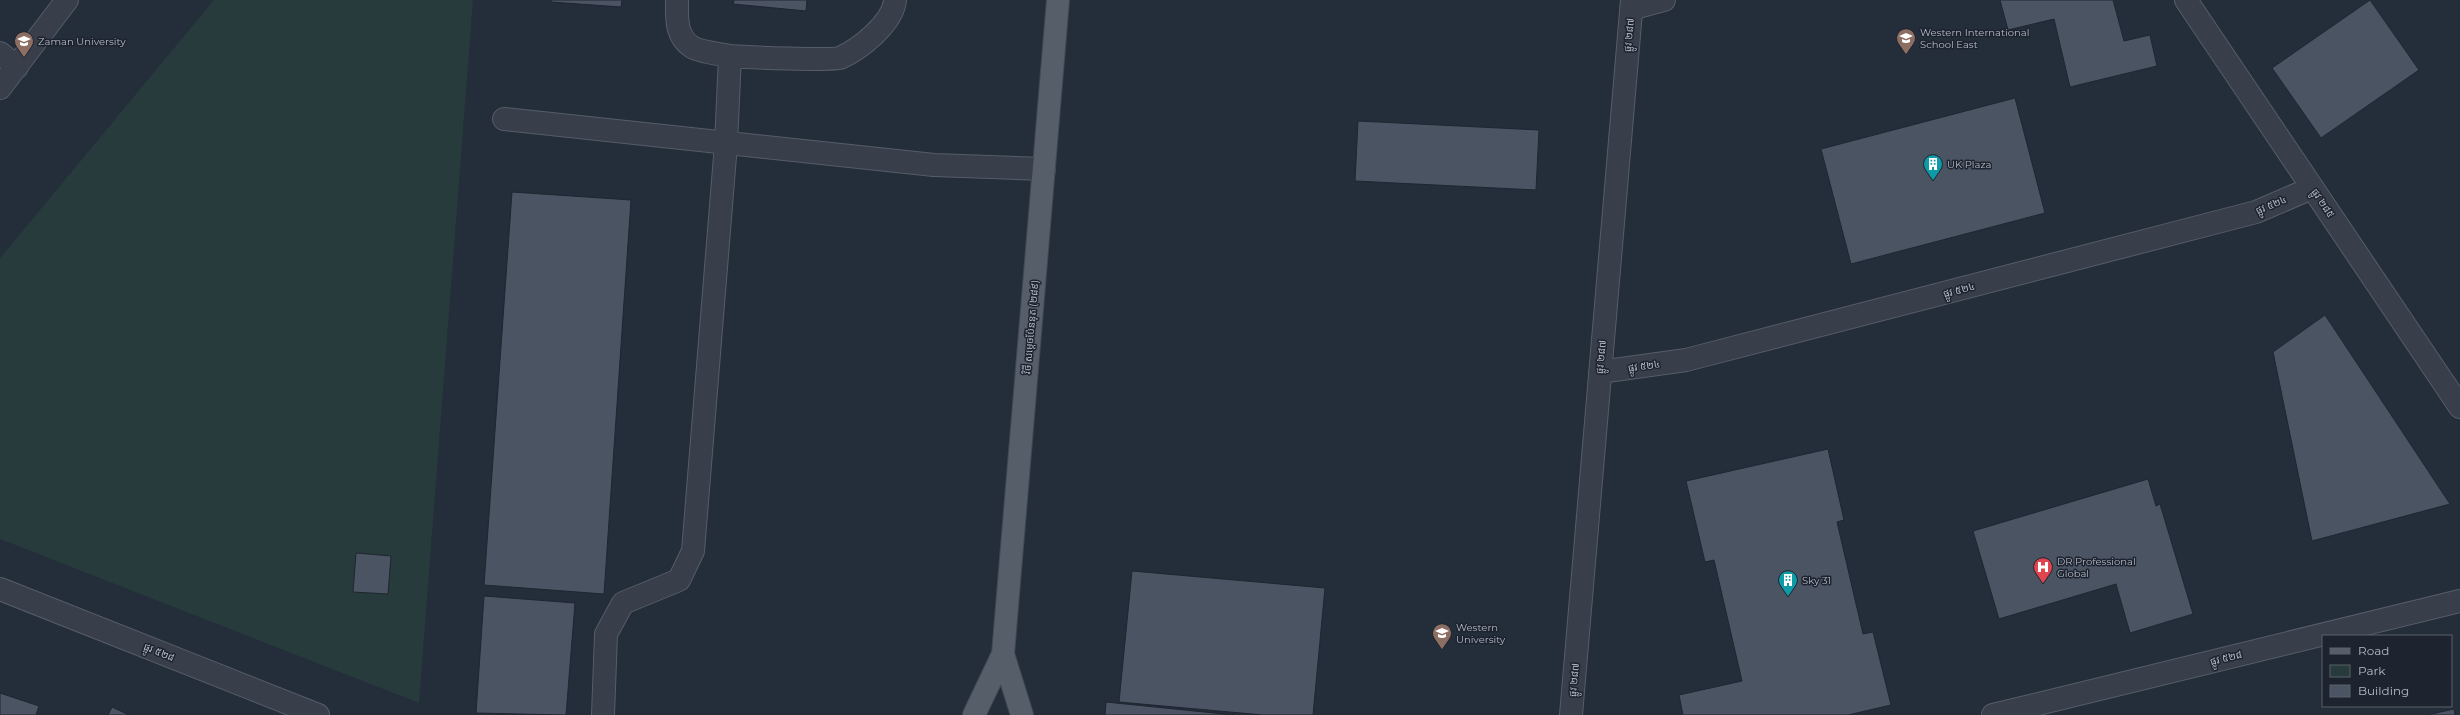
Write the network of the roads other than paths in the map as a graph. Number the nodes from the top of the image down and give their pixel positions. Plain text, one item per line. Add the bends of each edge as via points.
1 (66, 0) edge
2 (677, 0) edge
3 (895, 0) edge
4 (1058, 0) edge
5 (1664, 0) edge
6 (2186, 0) edge
7 (1632, 4) edge
8 (0, 53) edge
9 (730, 56) junction
10 (17, 66) junction
11 (0, 88) edge
12 (504, 119) dead end
13 (726, 144) junction
14 (1044, 169) junction
15 (2312, 188) junction
16 (1600, 372) junction
17 (2460, 407) edge
18 (0, 589) edge
19 (2460, 601) edge
20 (1003, 654) junction
21 (318, 715) edge
22 (603, 715) edge
23 (974, 715) edge
24 (1022, 715) edge
25 (1572, 715) edge
26 (1993, 715) edge

1 - 10 street
2 - 9 street via 678,31 692,47
3 - 9 street via 882,27 865,43 839,59
4 - 14 main road, វិថី សម្តេចប៉ែននុត (២៨៩)
5 - 7 street
6 - 15 street, ផ្លូវ ២៨៥
7 - 16 street, ផ្លូវ ២៨៧
8 - 10 street
9 - 13 street
10 - 11 street
12 - 13 street
13 - 14 street via 934,165
13 - 22 street via 693,551 679,580 623,604 606,634
14 - 20 main road, វិថី សម្តេចប៉ែននុត (២៨៩)
15 - 16 street, ផ្លូវ ៥២៤ via 2256,212 1686,360
15 - 17 street, ផ្លូវ ២៨៥
16 - 25 street, ផ្លូវ ២៨៧
18 - 21 street, ផ្លូវ ៥២៨
19 - 26 street, ផ្លូវ ៥២៨
20 - 23 main road, វិថី សម្តេចប៉ែននុត (២៨៩)
20 - 24 main road, វិថី សម្តេចប៉ែននុត (២៨៩)

